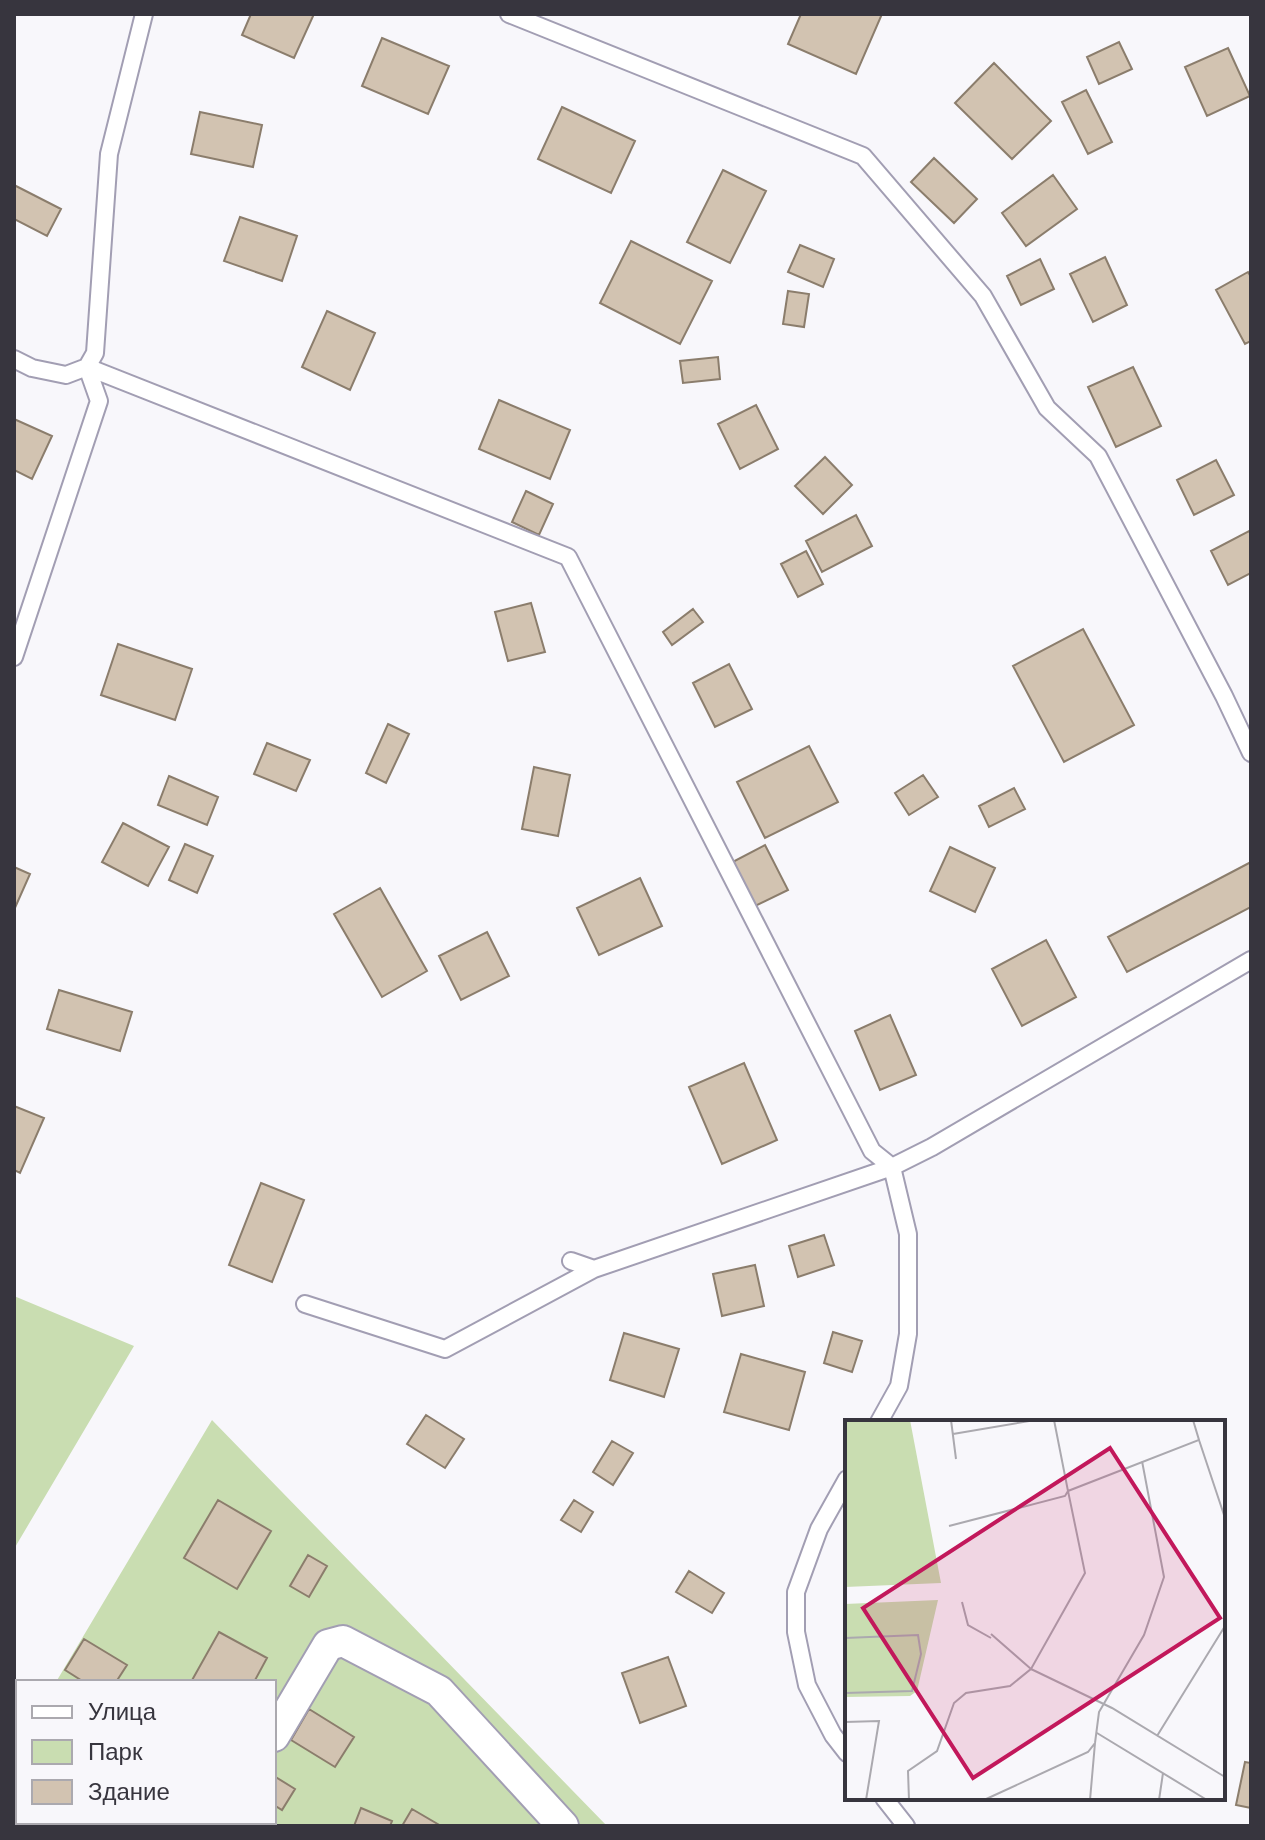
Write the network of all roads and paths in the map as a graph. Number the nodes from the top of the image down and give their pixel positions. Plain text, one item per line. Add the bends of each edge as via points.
1 (144, 14) edge
2 (509, 14) edge
3 (14, 359) edge
4 (87, 367) junction
5 (14, 657) edge
6 (1251, 753) edge
7 (1251, 960) edge
8 (892, 1167) junction
9 (571, 1261) dead end
10 (594, 1269) junction
11 (305, 1304) dead end
12 (880, 1420) edge
13 (845, 1483) edge
14 (276, 1733) edge
15 (845, 1750) edge
16 (886, 1800) edge
17 (563, 1826) edge
18 (906, 1826) edge

1 - 4 lane via 109,154 95,353
2 - 6 lane via 863,156 983,296 1047,408 1098,456
3 - 4 lane via 66,375
4 - 5 lane via 99,401
4 - 8 lane via 568,557 872,1151
7 - 8 lane
8 - 10 lane
8 - 12 lane via 908,1234 908,1334 899,1386
9 - 10 lane
10 - 11 lane via 445,1349
13 - 15 lane via 819,1529 796,1592 796,1632 807,1685
14 - 17 street via 328,1645 343,1641 439,1691
16 - 18 lane

